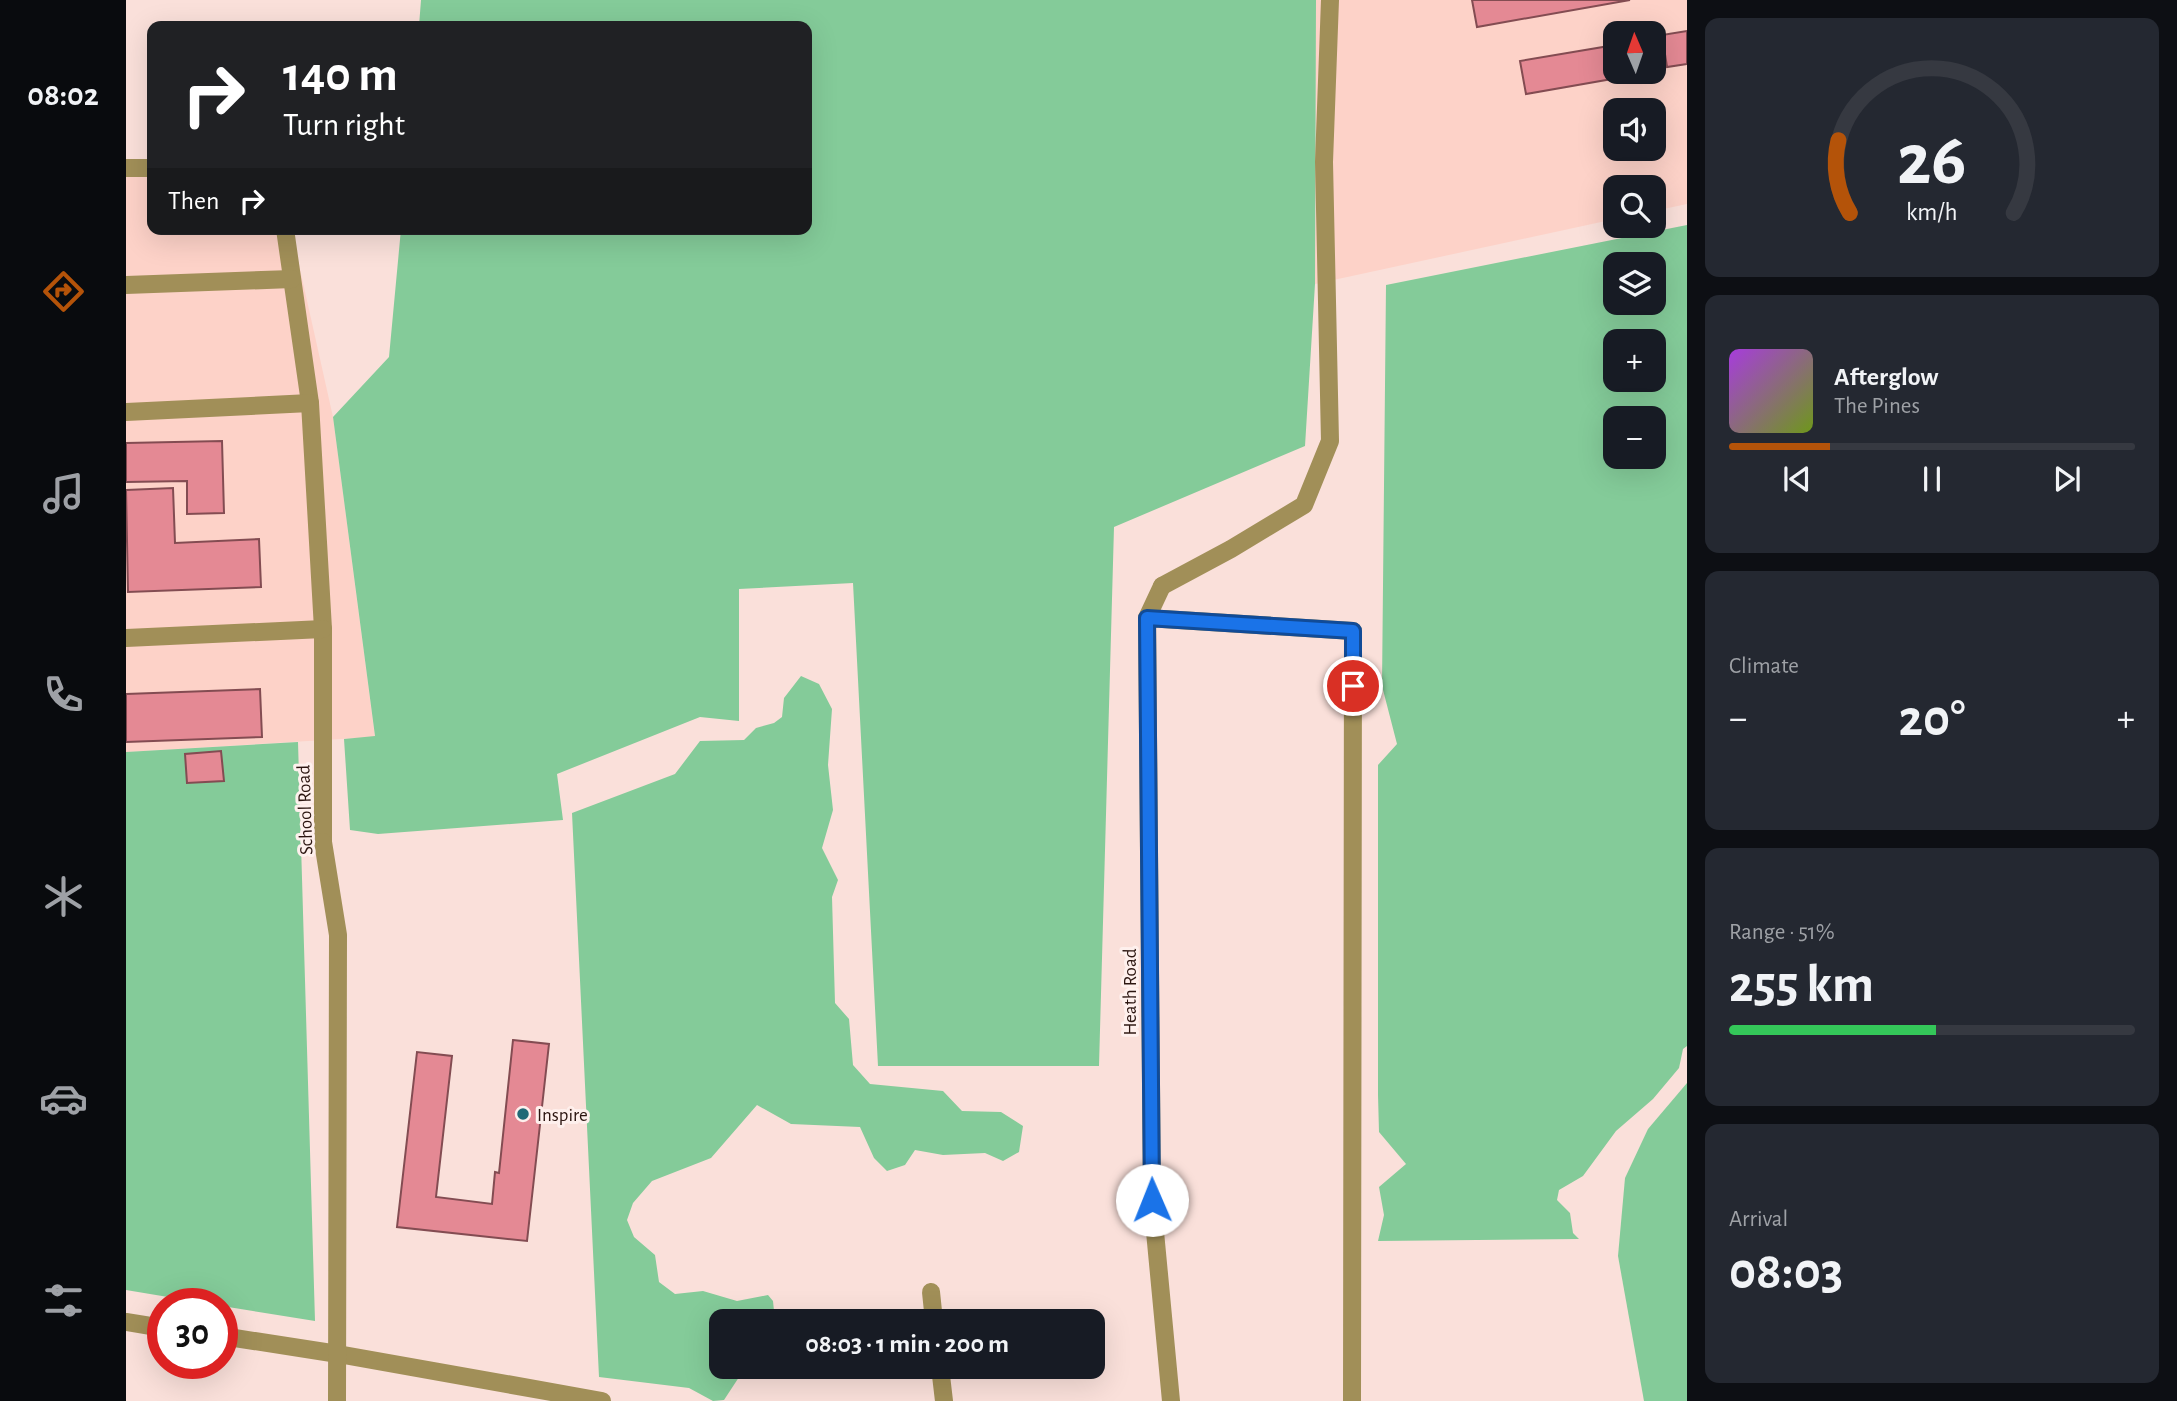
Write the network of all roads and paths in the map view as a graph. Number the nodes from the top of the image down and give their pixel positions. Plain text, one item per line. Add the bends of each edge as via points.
1 (1330, 0) edge
2 (126, 168) edge
3 (147, 168) edge
4 (286, 235) edge
5 (292, 279) junction
6 (126, 285) edge
7 (310, 403) junction
8 (126, 412) edge
9 (1147, 618) junction
10 (323, 629) junction
11 (126, 638) edge
12 (931, 1292) dead end
13 (933, 1309) edge
14 (126, 1322) edge
15 (147, 1325) edge
16 (238, 1338) edge
17 (338, 1354) junction
18 (941, 1379) edge
19 (337, 1401) edge
20 (602, 1401) edge
21 (944, 1401) edge
22 (1171, 1401) edge
23 (1352, 1401) edge

1 - 9 street, Heath Road via 1324,162 1330,442 1304,505 1162,586
2 - 3 street
4 - 5 street, School Road
5 - 6 street
5 - 7 street, School Road
7 - 8 street
7 - 10 street, School Road
9 - 22 street, Heath Road via 1152,1200
9 - 23 street via 1353,631
10 - 11 street
10 - 17 street, School Road via 323,842 338,935
12 - 13 street
14 - 15 street
16 - 17 street
17 - 19 street, School Road
17 - 20 street
18 - 21 street

